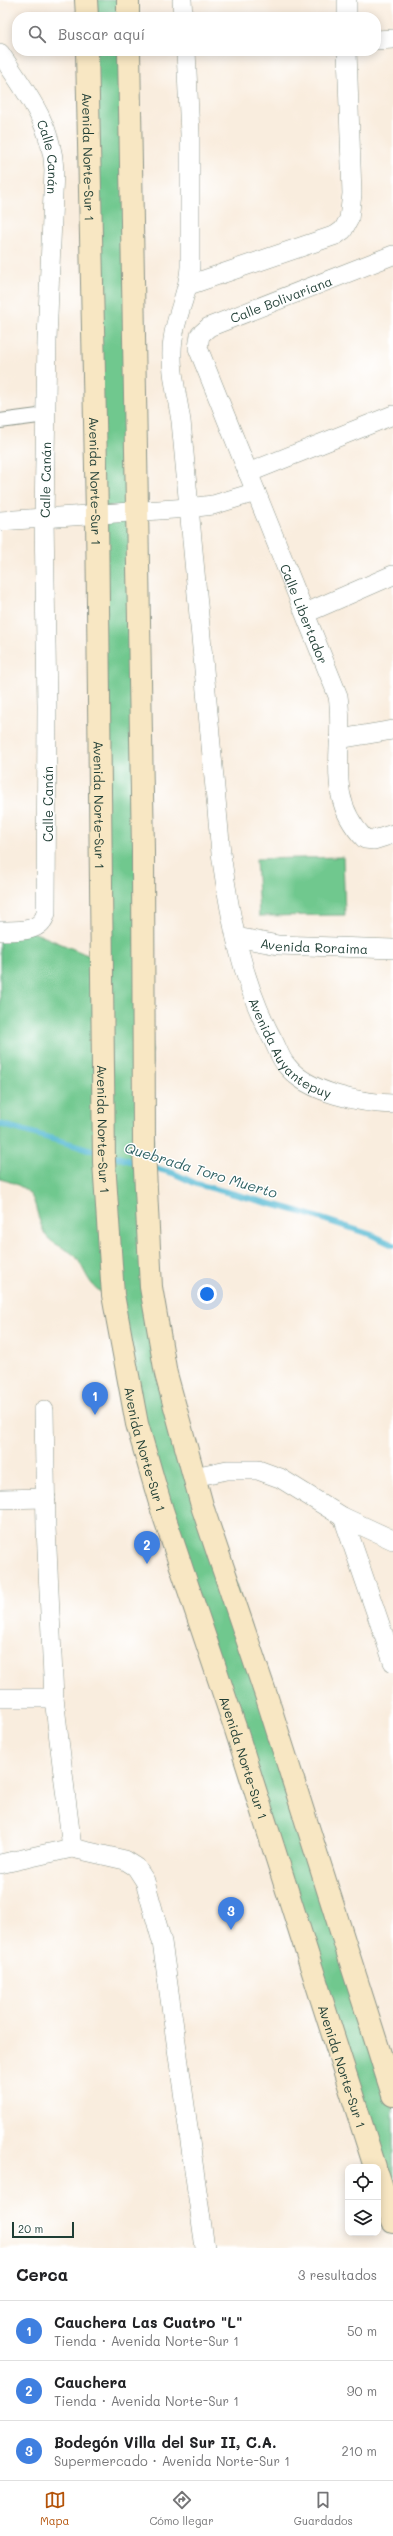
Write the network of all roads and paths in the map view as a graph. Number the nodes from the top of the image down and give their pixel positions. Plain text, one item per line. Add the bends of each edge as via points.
1 (86, 0) edge
2 (128, 0) edge
3 (182, 0) edge
4 (347, 0) edge
5 (87, 12) edge
6 (128, 12) edge
7 (183, 12) edge
8 (347, 12) edge
9 (393, 39) edge
10 (381, 40) edge
11 (0, 53) edge
12 (87, 56) edge
13 (129, 56) edge
14 (190, 56) edge
15 (347, 56) edge
16 (393, 255) edge
17 (189, 285) junction
18 (203, 364) joint
19 (46, 415) junction
20 (393, 415) edge
21 (0, 421) edge
22 (248, 473) junction
23 (256, 492) junction
24 (188, 508) junction
25 (137, 512) junction
26 (97, 514) junction
27 (44, 518) junction
28 (0, 522) edge
29 (393, 575) edge
30 (306, 613) junction
31 (393, 730) edge
32 (339, 739) junction
33 (393, 835) edge
34 (0, 930) edge
35 (236, 938) junction
36 (393, 949) edge
37 (393, 1104) edge
38 (44, 1410) dead end
39 (194, 1477) junction
40 (46, 1498) junction
41 (0, 1499) edge
42 (343, 1517) junction
43 (393, 1540) edge
44 (393, 1662) edge
45 (0, 1698) edge
46 (54, 1698) junction
47 (72, 1848) junction
48 (0, 1864) edge
49 (393, 2095) edge
50 (374, 2164) edge
51 (381, 2184) edge
52 (393, 2222) edge
53 (205, 2248) edge

1 - 5 main road
2 - 6 main road
3 - 7 street
4 - 8 street
9 - 10 street
11 - 19 street, Calle Canán via 27,93 48,133 54,155
12 - 26 main road, Avenida Norte-Sur 1
13 - 25 main road
14 - 17 street
15 - 17 street via 352,194 349,220 343,230 336,235
16 - 18 street, Calle Bolivariana via 209,327 200,335 198,348
17 - 24 street, Avenida Auyantepuy via 176,319 172,357 181,421
18 - 22 street, Calle Libertador
19 - 21 street
19 - 27 street, Calle Canán
20 - 22 street
22 - 23 street, Calle Libertador
23 - 24 street via 213,505
23 - 30 street, Calle Libertador
24 - 25 street
24 - 35 street, Avenida Auyantepuy via 220,853
25 - 26 street
25 - 39 main road via 143,851 145,1208 157,1329 166,1374
26 - 27 street
26 - 50 main road, Avenida Norte-Sur 1 via 103,1107 106,1206 119,1333 143,1446 162,1510 235,1727
27 - 28 street
27 - 34 street, Calle Canán via 48,706 46,913 44,922 39,926 28,930
29 - 30 street
30 - 32 street, Calle Libertador via 338,696 342,718
31 - 32 street
32 - 33 street, Calle Libertador via 337,780 340,797 354,829 365,840
35 - 36 street, Avenida Roraima via 278,945
35 - 37 street, Avenida Auyantepuy via 253,995 267,1030 287,1067 304,1080 326,1091 353,1100
38 - 40 street
39 - 42 street via 227,1470 258,1470 280,1478
39 - 49 main road
40 - 41 street
40 - 46 street
42 - 43 street
42 - 44 street
45 - 46 street
46 - 47 street
47 - 48 street
47 - 53 street via 125,1860 136,1867 153,1902 162,1942
51 - 52 main road

